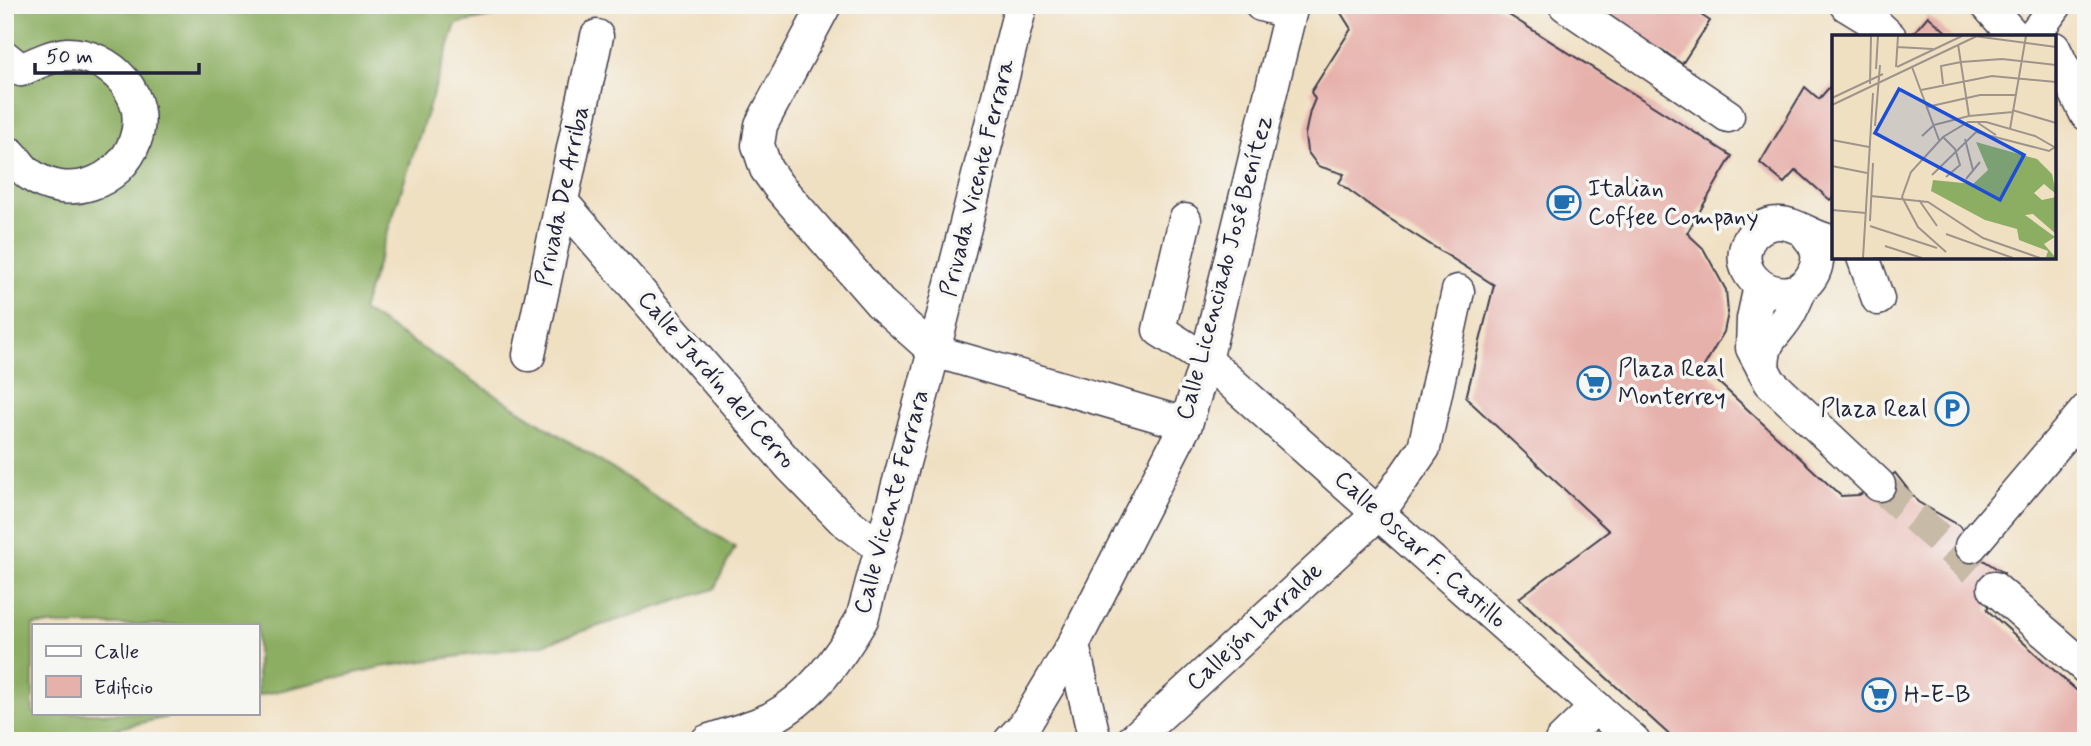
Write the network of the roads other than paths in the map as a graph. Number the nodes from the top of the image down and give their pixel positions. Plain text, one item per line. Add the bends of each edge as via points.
1 (825, 5) edge
2 (1021, 5) edge
3 (1565, 5) edge
4 (1846, 5) edge
5 (1987, 5) edge
6 (1281, 8) edge
7 (1884, 21) edge
8 (2013, 35) edge
9 (597, 36) dead end
10 (2056, 44) edge
11 (5, 57) edge
12 (2077, 78) edge
13 (2086, 114) edge
14 (1728, 116) dead end
15 (5, 157) edge
16 (562, 202) junction
17 (1185, 220) dead end
18 (1820, 238) edge
19 (1864, 259) edge
20 (1760, 286) junction
21 (1802, 287) junction
22 (1458, 291) dead end
23 (1878, 299) dead end
24 (934, 351) junction
25 (529, 355) dead end
26 (1206, 360) junction
27 (1763, 369) junction
28 (2086, 410) edge
29 (1186, 424) junction
30 (1880, 485) tunnel mouth
31 (1379, 513) junction
32 (1971, 546) dead end
33 (880, 547) junction
34 (1994, 588) tunnel mouth
35 (1073, 645) junction
36 (2086, 668) edge
37 (1596, 708) junction
38 (1134, 740) edge
39 (707, 741) edge
40 (1010, 741) edge
41 (1095, 741) edge
42 (1561, 741) edge
43 (1634, 741) edge

1 - 24 street via 761,125 758,145 766,169 802,216 880,303
2 - 24 street, Privada Vicente Ferrara
3 - 14 street
4 - 7 street
5 - 8 street
6 - 26 street, Calle Licenciado José Benítez
9 - 16 street, Privada De Arriba
10 - 12 street
11 - 15 street via 21,69 64,54 90,56 113,69 130,89 138,113 135,140 124,163 103,180 78,188 52,186 28,174 11,154
12 - 13 street
16 - 25 street, Privada De Arriba
16 - 33 street, Calle Jardín del Cerro via 791,467 842,519
17 - 26 street, Calle Oscar F. Castillo via 1159,330
18 - 20 street via 1791,225 1762,227 1749,239 1744,254 1746,268
18 - 21 street via 1815,247 1815,270
19 - 23 street
20 - 21 street via 1775,292
20 - 27 street via 1752,348
21 - 27 street via 1763,350
22 - 31 street, Callejón Larralde via 1424,448
24 - 29 street
24 - 33 street, Calle Vicente Ferrara
26 - 29 street, Calle Licenciado José Benítez
26 - 31 street, Calle Oscar F. Castillo
27 - 30 street via 1770,382
28 - 32 street
29 - 35 street, Calle Licenciado José Benítez
31 - 37 street, Calle Oscar F. Castillo
31 - 38 street, Callejón Larralde
33 - 39 street, Calle Vicente Ferrara via 862,619 841,654 814,685 768,720
34 - 36 street
35 - 40 street, Calle Licenciado José Benítez
35 - 41 street
37 - 42 street
37 - 43 street, Calle Oscar F. Castillo

